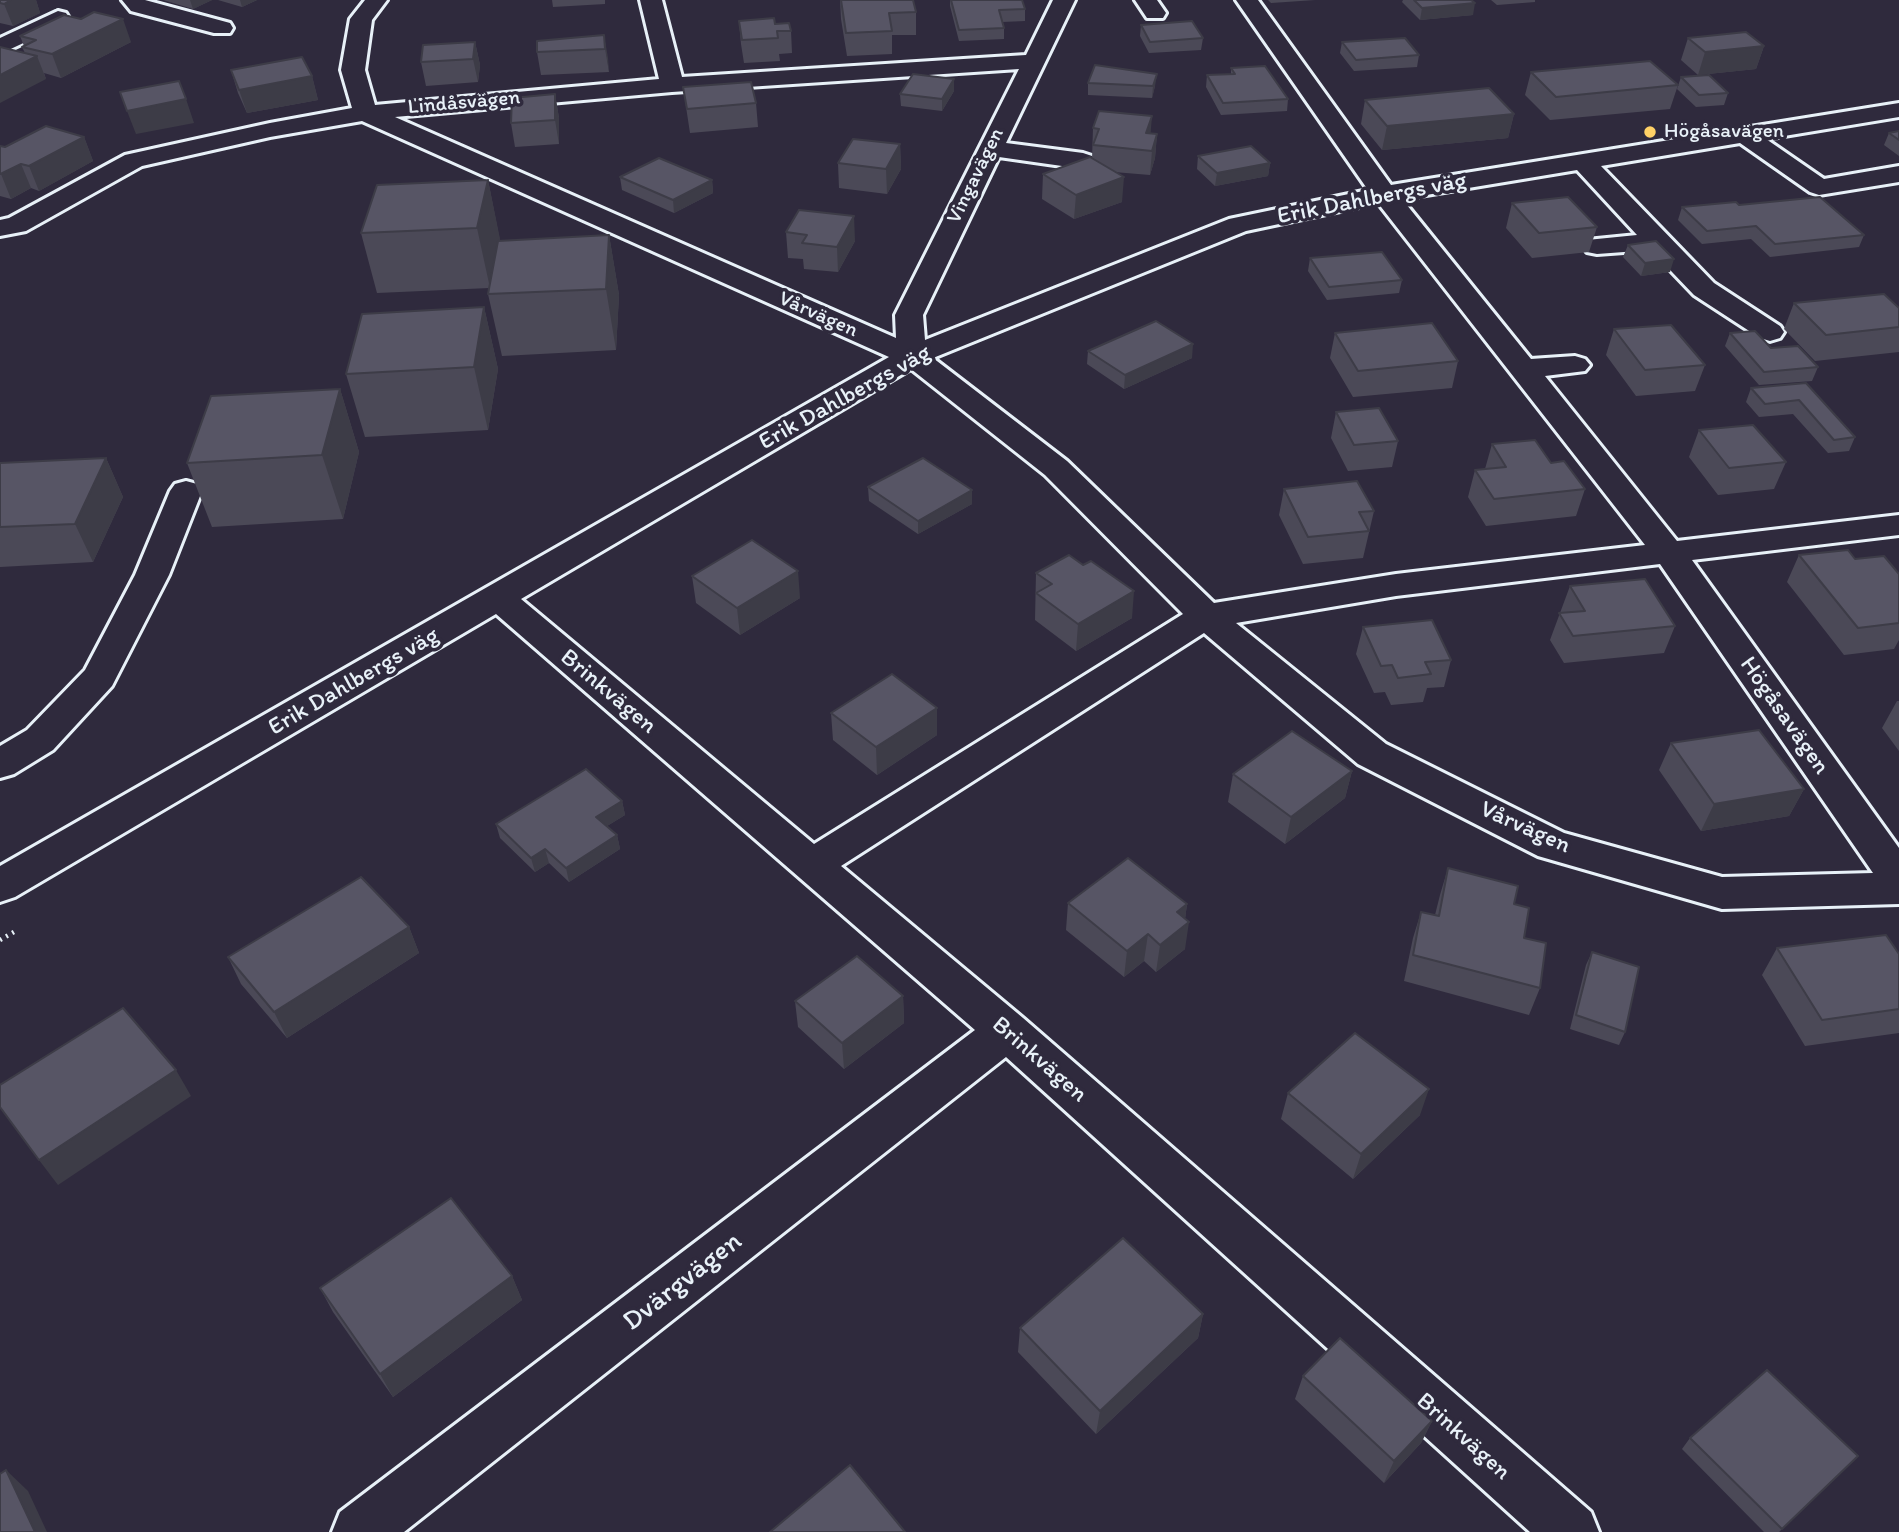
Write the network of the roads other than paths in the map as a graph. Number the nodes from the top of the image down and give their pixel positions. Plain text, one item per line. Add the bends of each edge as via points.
1 (133, 0) edge
2 (376, 0) edge
3 (651, 0) edge
4 (1064, 0) edge
5 (1247, 0) edge
6 (58, 18) edge
7 (222, 28) dead end
8 (0, 47) edge
9 (1032, 61) junction
10 (672, 85) junction
11 (1899, 110) edge
12 (365, 113) junction
13 (1744, 135) junction
14 (990, 148) junction
15 (1083, 161) edge
16 (1583, 162) junction
17 (1899, 174) edge
18 (1384, 194) junction
19 (0, 228) edge
20 (1658, 240) junction
21 (1597, 246) dead end
22 (1770, 332) dead end
23 (912, 356) junction
24 (1575, 365) dead end
25 (1523, 369) junction
26 (186, 491) edge
27 (1899, 525) edge
28 (1669, 553) junction
29 (499, 598) junction
30 (1206, 616) junction
31 (0, 764) edge
32 (812, 865) junction
33 (1899, 879) edge
34 (0, 886) edge
35 (1899, 888) edge
36 (1007, 1031) junction
37 (359, 1532) edge
38 (1571, 1532) edge

1 - 7 street via 139,6
2 - 12 street via 361,19 353,70
3 - 10 street
4 - 9 street, Vingavägen
5 - 18 street, Högåsavägen
6 - 8 street
9 - 10 street, Lindåsvägen
9 - 14 street, Vingavägen
10 - 12 street, Lindåsvägen
11 - 13 street, Erik Dahlbergs väg
12 - 19 street, Lindåsvägen via 134,160 17,225
12 - 23 street, Vårvägen
13 - 16 street, Erik Dahlbergs väg
13 - 17 street via 1819,187
14 - 15 street
14 - 23 street, Vingavägen via 909,315
16 - 18 street, Erik Dahlbergs väg
16 - 20 street
18 - 23 street, Erik Dahlbergs väg via 1238,225
18 - 25 street, Högåsavägen
20 - 21 street
20 - 22 street via 1704,289
23 - 29 street, Erik Dahlbergs väg
23 - 30 street, Vårvägen via 1056,468
24 - 25 street
25 - 28 street, Högåsavägen
26 - 31 street via 152,575 99,677 40,740
27 - 28 street
28 - 30 street via 1396,585
28 - 33 street, Högåsavägen
29 - 32 street, Brinkvägen
29 - 34 street, Erik Dahlbergs väg
30 - 32 street
30 - 35 street, Vårvägen via 1372,754 1552,845 1722,893
32 - 36 street, Brinkvägen
36 - 37 street, Dvärgvägen
36 - 38 street, Brinkvägen

